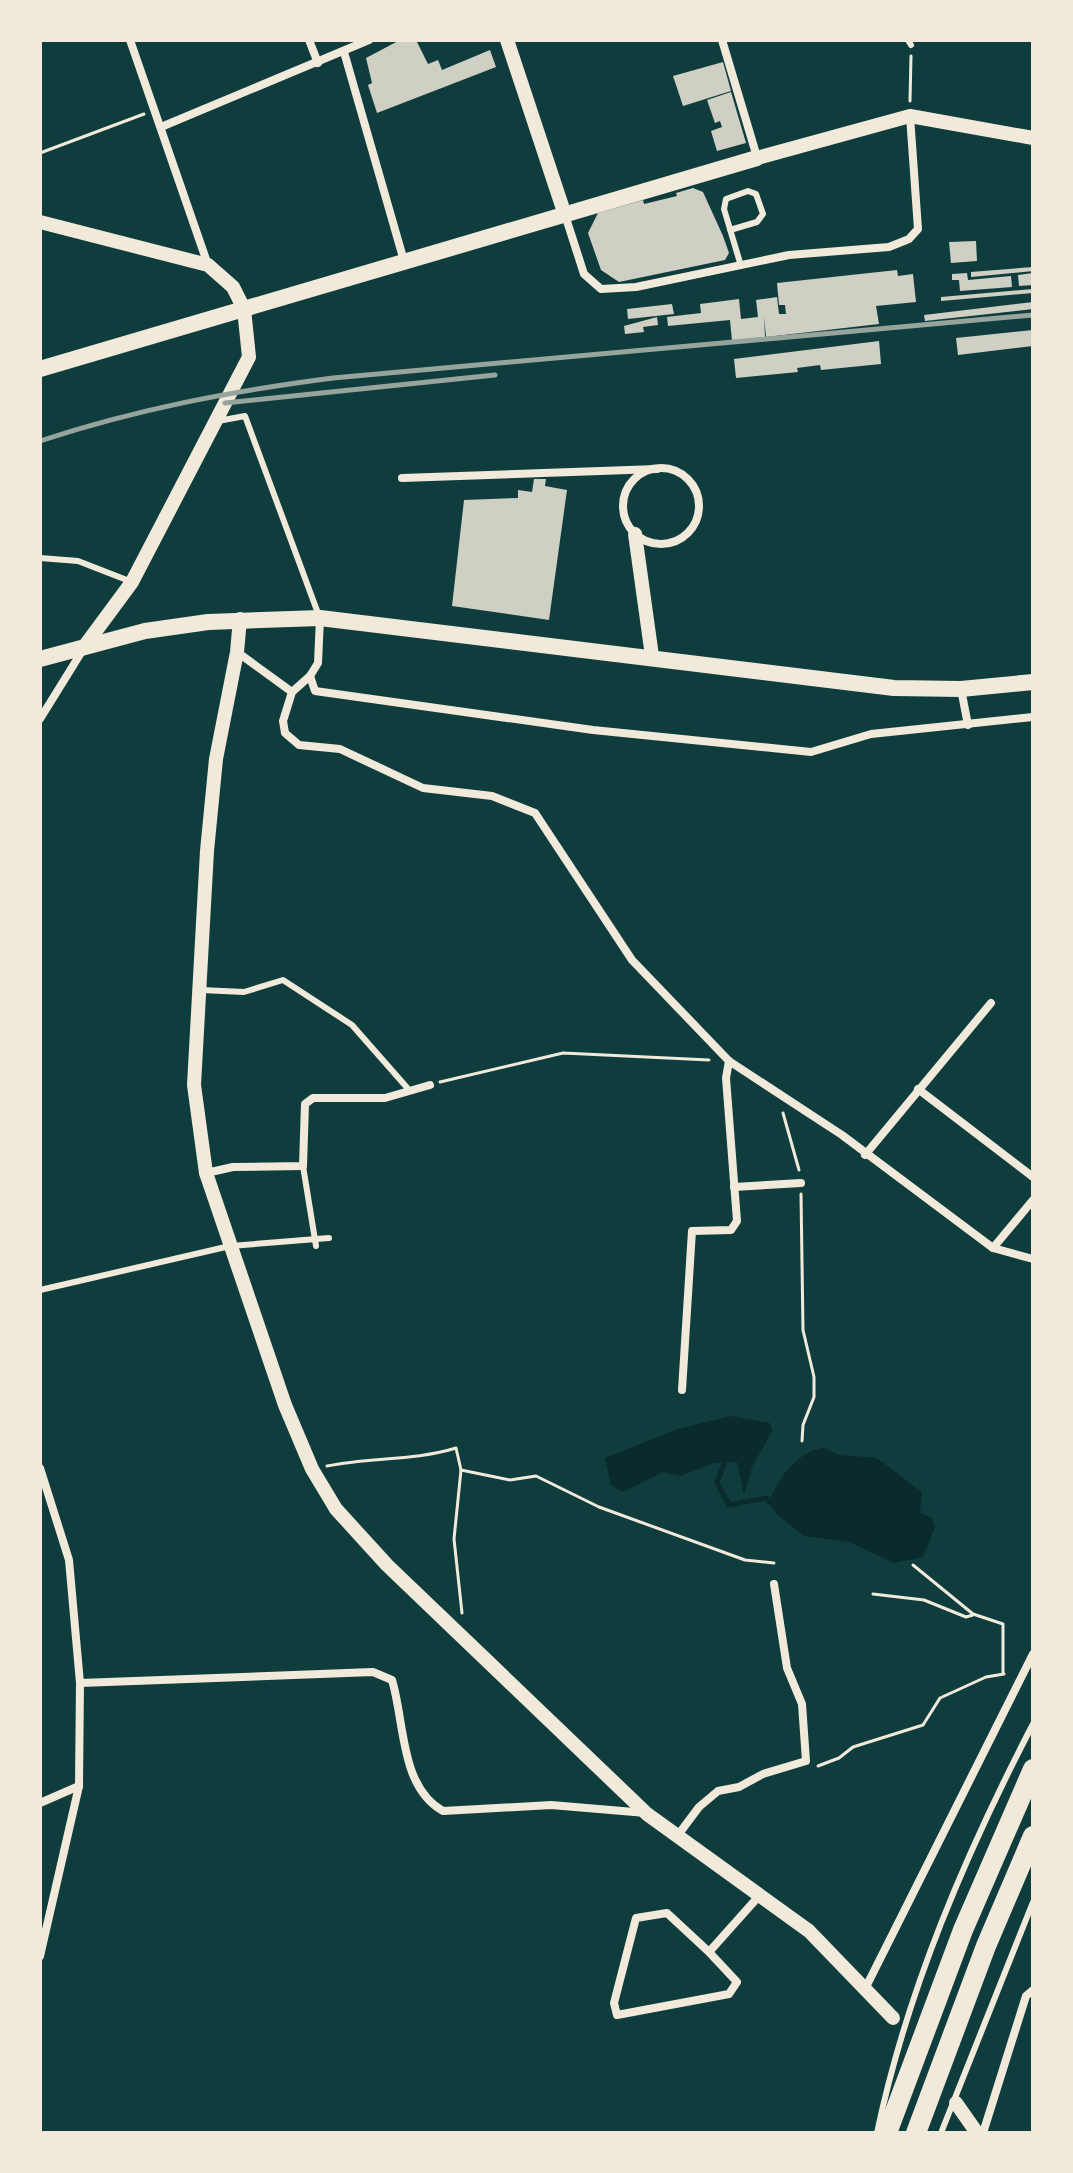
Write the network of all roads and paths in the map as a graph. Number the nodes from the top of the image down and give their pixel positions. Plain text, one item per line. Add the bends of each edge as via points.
1 (130, 40) edge
2 (309, 40) edge
3 (369, 40) edge
4 (507, 40) edge
5 (722, 40) edge
6 (909, 42) edge
7 (344, 52) junction
8 (318, 63) junction
9 (155, 110) junction
10 (910, 116) junction
11 (161, 127) junction
12 (1033, 138) edge
13 (40, 153) edge
14 (757, 158) junction
15 (565, 215) junction
16 (40, 222) edge
17 (730, 230) junction
18 (404, 262) junction
19 (208, 265) junction
20 (741, 266) junction
21 (244, 309) junction
22 (40, 369) edge
23 (218, 421) junction
24 (657, 469) junction
25 (402, 478) dead end
26 (635, 534) junction
27 (40, 558) edge
28 (132, 582) junction
29 (320, 618) junction
30 (240, 619) junction
31 (84, 647) junction
32 (237, 652) junction
33 (652, 656) junction
34 (40, 659) edge
35 (310, 676) junction
36 (1033, 682) edge
37 (961, 689) junction
38 (292, 692) junction
39 (1033, 717) edge
40 (40, 719) edge
41 (968, 725) junction
42 (198, 990) junction
43 (991, 1003) dead end
44 (729, 1061) junction
45 (430, 1085) joint
46 (918, 1089) junction
47 (410, 1091) junction
48 (782, 1097) junction
49 (865, 1155) junction
50 (303, 1166) junction
51 (206, 1173) junction
52 (1033, 1177) edge
53 (801, 1183) junction
54 (734, 1187) junction
55 (1033, 1200) edge
56 (313, 1238) junction
57 (329, 1238) dead end
58 (230, 1246) junction
59 (316, 1246) dead end
60 (993, 1248) junction
61 (1033, 1259) edge
62 (40, 1290) edge
63 (682, 1390) dead end
64 (802, 1441) dead end
65 (40, 1468) edge
66 (312, 1469) junction
67 (461, 1470) junction
68 (774, 1563) dead end
69 (913, 1565) dead end
70 (774, 1584) dead end
71 (873, 1594) dead end
72 (973, 1614) junction
73 (465, 1641) junction
74 (1033, 1654) edge
75 (1004, 1674) junction
76 (80, 1683) junction
77 (1016, 1687) junction
78 (1033, 1724) edge
79 (806, 1761) junction
80 (1033, 1769) edge
81 (79, 1786) junction
82 (40, 1803) edge
83 (647, 1814) junction
84 (678, 1835) junction
85 (1033, 1836) edge
86 (759, 1896) junction
87 (1033, 1902) edge
88 (709, 1952) junction
89 (40, 1956) edge
90 (866, 1987) junction
91 (1033, 1990) edge
92 (893, 2018) dead end
93 (956, 2103) dead end
94 (877, 2133) edge
95 (887, 2133) edge
96 (916, 2133) edge
97 (941, 2133) edge
98 (980, 2133) edge

1 - 9 street
2 - 8 street
3 - 7 street
4 - 15 street
5 - 14 street
6 - 10 path
7 - 8 street
7 - 18 street
8 - 11 street
9 - 11 street
9 - 13 path
10 - 12 street
10 - 14 street
10 - 20 street via 918,229 909,239 889,247 789,255
11 - 19 street
14 - 15 main road
15 - 18 main road
15 - 20 street via 584,274 601,289
16 - 19 street
17 - 17 lane via 726,199 748,191 756,194 763,214 757,222
17 - 20 lane
18 - 21 main road
19 - 21 street via 233,287
21 - 22 main road
21 - 23 street via 249,357
23 - 28 street
23 - 29 lane via 245,416
24 - 25 street
24 - 26 street via 635,479 624,500 623,513
24 - 26 street via 681,474 690,482 697,493 697,518 692,529 671,543 658,544
26 - 33 street
27 - 28 lane via 78,561
28 - 31 street
29 - 30 main road
29 - 33 main road
29 - 35 street via 318,663
30 - 31 main road via 145,631
30 - 32 street
31 - 34 main road
31 - 40 street
32 - 38 street
32 - 42 street via 216,759
33 - 37 main road via 824,681
35 - 38 street
35 - 41 street via 315,691 728,746 811,752 871,734
36 - 37 main road
37 - 41 street
38 - 44 street via 283,721 285,733 299,745 340,749 423,788 492,796 535,813 632,960
39 - 41 street
42 - 47 lane via 244,992 283,980 352,1025
42 - 51 street via 194,1085
43 - 46 street
44 - 45 path via 563,1053
44 - 48 street
44 - 54 street
45 - 47 street
46 - 49 street
46 - 52 street
47 - 50 street via 385,1098 313,1098 305,1104
48 - 49 street
48 - 53 path
49 - 60 street
50 - 51 street via 233,1167
50 - 56 lane
51 - 58 street
53 - 54 street
53 - 64 path via 803,1330 814,1377
54 - 63 street via 737,1221 731,1230 692,1231
55 - 60 street
56 - 57 lane
56 - 58 lane
56 - 59 lane
58 - 62 lane
58 - 66 street
60 - 61 street
65 - 76 street via 69,1560
66 - 67 path via 365,1458 428,1457 456,1448
66 - 73 street via 365,1543
67 - 68 path via 510,1480 536,1476 599,1507 745,1560
67 - 73 path via 454,1539
69 - 72 path
70 - 79 street via 787,1668 802,1704
71 - 72 path via 924,1600 966,1617
72 - 75 path via 1003,1624
73 - 83 street
74 - 77 street
75 - 77 path
75 - 79 path via 940,1698 923,1725 853,1747 821,1767
76 - 81 street
76 - 83 street via 373,1672 392,1680 416,1786 443,1811 551,1805
77 - 90 street
78 - 94 lane via 985,1816 937,1938 891,2065
79 - 84 street via 718,1791
80 - 95 highway via 963,1930
81 - 82 street
81 - 89 street
83 - 84 street
84 - 86 street
85 - 96 highway
86 - 88 street
86 - 90 street via 809,1931
87 - 97 lane
88 - 88 street via 737,1982 729,1994 617,2015 614,2003 636,1918 667,1913
90 - 92 street
91 - 98 street via 1026,1996
93 - 98 street

